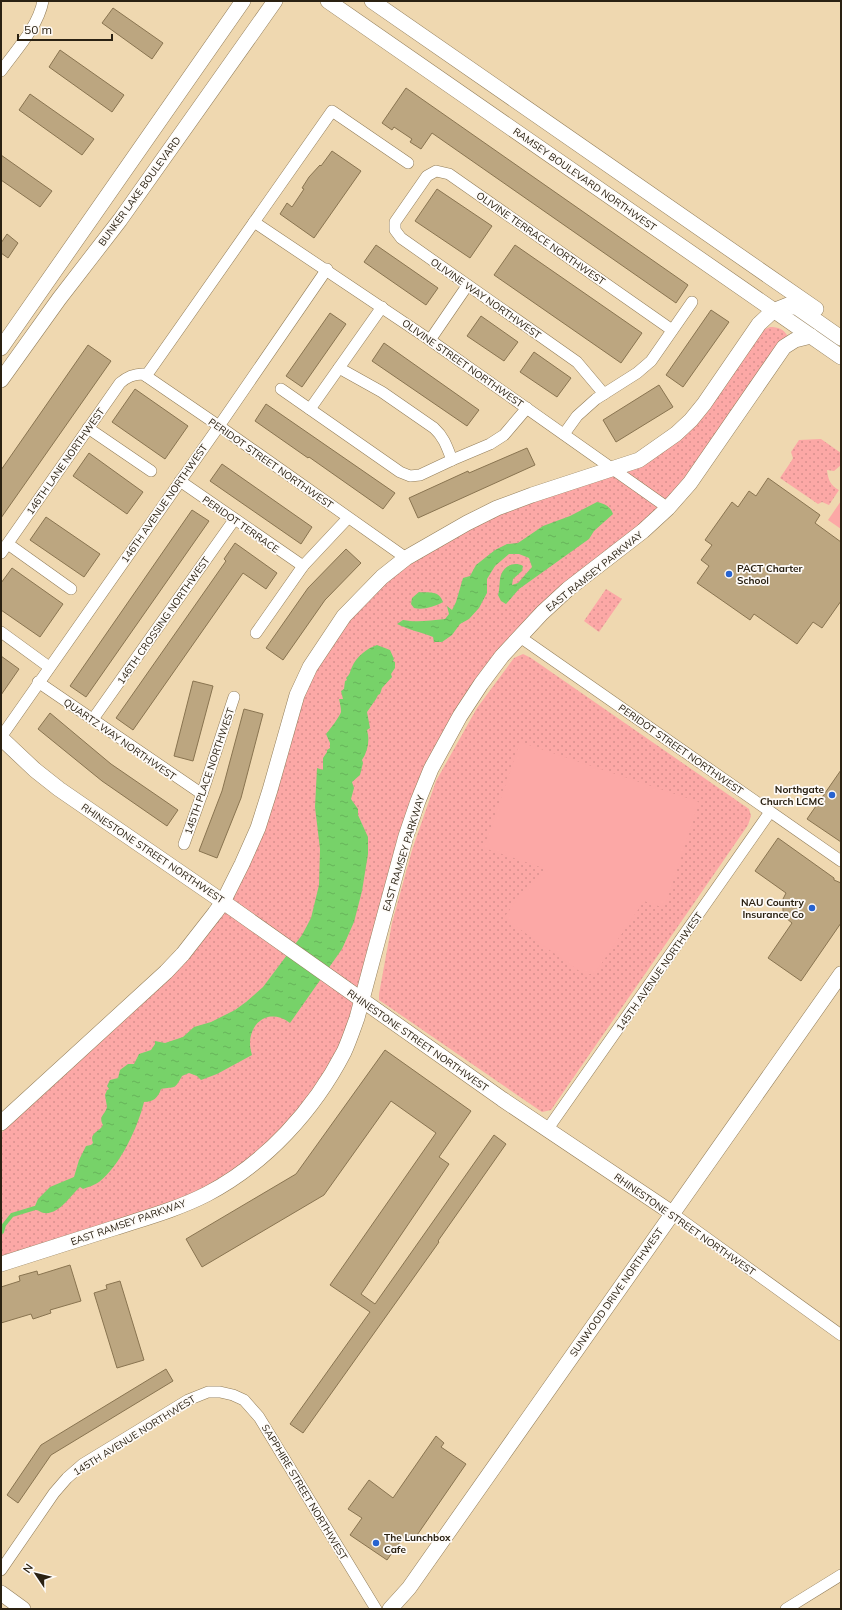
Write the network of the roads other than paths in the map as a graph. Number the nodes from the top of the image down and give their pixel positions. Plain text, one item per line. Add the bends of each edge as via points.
1 (43, 1) edge
2 (243, 1) edge
3 (274, 1) edge
4 (328, 1) edge
5 (372, 1) edge
6 (1, 71) edge
7 (408, 163) dead end
8 (413, 196) joint
9 (254, 222) junction
10 (327, 269) junction
11 (467, 286) junction
12 (692, 302) dead end
13 (382, 307) junction
14 (773, 311) junction
15 (841, 326) edge
16 (672, 330) junction
17 (811, 336) junction
18 (841, 338) edge
19 (430, 340) junction
20 (1, 348) edge
21 (841, 357) edge
22 (339, 368) junction
23 (140, 375) junction
24 (1, 380) edge
25 (281, 389) dead end
26 (604, 394) junction
27 (527, 408) junction
28 (310, 409) junction
29 (219, 426) junction
30 (88, 428) junction
31 (564, 434) junction
32 (452, 460) junction
33 (612, 468) junction
34 (151, 471) dead end
35 (180, 481) junction
36 (668, 508) junction
37 (348, 518) junction
38 (234, 520) junction
39 (8, 544) junction
40 (1, 553) edge
41 (406, 558) junction
42 (303, 566) junction
43 (71, 589) dead end
44 (1, 632) edge
45 (256, 633) dead end
46 (520, 636) junction
47 (49, 667) junction
48 (38, 682) junction
49 (234, 698) dead end
50 (93, 719) junction
51 (1, 738) edge
52 (202, 794) junction
53 (770, 812) junction
54 (184, 844) dead end
55 (841, 861) edge
56 (223, 902) junction
57 (841, 974) edge
58 (361, 998) junction
59 (1, 1123) edge
60 (547, 1130) junction
61 (672, 1213) junction
62 (1, 1264) edge
63 (841, 1335) edge
64 (220, 1392) joint
65 (1, 1570) edge
66 (841, 1575) edge
67 (1, 1593) edge
68 (23, 1609) edge
69 (376, 1609) edge
70 (390, 1609) edge
71 (786, 1609) edge

1 - 6 street via 33,25
2 - 20 street
3 - 24 street, BUNKER LAKE BOULEVARD via 120,220
4 - 14 street, RAMSEY BOULEVARD NORTHWEST
5 - 15 street
7 - 9 street via 332,111
8 - 11 street, OLIVINE WAY NORTHWEST via 395,222 395,230 401,238
8 - 16 street, OLIVINE TERRACE NORTHWEST via 427,176 436,171 448,174
9 - 10 street, OLIVINE STREET NORTHWEST
9 - 23 street
10 - 13 street, OLIVINE STREET NORTHWEST
10 - 29 street, 146TH AVENUE NORTHWEST
11 - 19 street
11 - 26 street, OLIVINE WAY NORTHWEST via 577,362
12 - 16 street
13 - 19 street, OLIVINE STREET NORTHWEST
13 - 22 street
14 - 17 street, RAMSEY BOULEVARD NORTHWEST
14 - 18 street via 788,305 798,308
14 - 33 street via 759,324 691,420 639,460
16 - 26 street via 651,360 637,373
17 - 21 street, RAMSEY BOULEVARD NORTHWEST
17 - 36 street, EAST RAMSEY PARKWAY via 795,340 784,347 690,483
19 - 27 street, OLIVINE STREET NORTHWEST
22 - 28 street
22 - 32 street via 382,392 434,428 444,438
23 - 29 street, PERIDOT STREET NORTHWEST
23 - 30 street, 146TH LANE NORTHWEST via 125,378 120,383
25 - 28 street
26 - 31 street via 577,416
27 - 31 street, OLIVINE STREET NORTHWEST
27 - 32 street via 504,435 490,444
28 - 32 street via 400,472 410,476 420,475
29 - 35 street, 146TH AVENUE NORTHWEST
29 - 37 street, PERIDOT STREET NORTHWEST
30 - 34 street
30 - 39 street, 146TH LANE NORTHWEST
31 - 33 street, OLIVINE STREET NORTHWEST
33 - 36 street, OLIVINE STREET NORTHWEST
33 - 41 street via 497,508
35 - 38 street, PERIDOT TERRACE
35 - 47 street, 146TH AVENUE NORTHWEST
36 - 46 street, EAST RAMSEY PARKWAY via 643,531 568,589
37 - 41 street, PERIDOT STREET NORTHWEST
37 - 42 street
38 - 42 street, PERIDOT TERRACE
38 - 50 street, 146TH CROSSING NORTHWEST
39 - 40 street, 146TH LANE NORTHWEST
39 - 43 street
41 - 56 street via 382,577 344,616 310,667 297,695 258,828
42 - 45 street
44 - 47 street
46 - 53 street, PERIDOT STREET NORTHWEST
46 - 58 street, EAST RAMSEY PARKWAY via 481,684 431,769 406,836
47 - 48 street, 146TH AVENUE NORTHWEST
48 - 50 street, QUARTZ WAY NORTHWEST
48 - 51 street, 146TH AVENUE NORTHWEST
49 - 52 street, 145TH PLACE NORTHWEST
50 - 52 street, QUARTZ WAY NORTHWEST
51 - 56 street, RHINESTONE STREET NORTHWEST via 59,789
52 - 54 street, 145TH PLACE NORTHWEST
53 - 55 street, PERIDOT STREET NORTHWEST
53 - 60 street, 145TH AVENUE NORTHWEST
56 - 58 street, RHINESTONE STREET NORTHWEST
56 - 59 street via 166,972
57 - 61 street, SUNWOOD DRIVE NORTHWEST
58 - 60 street, RHINESTONE STREET NORTHWEST
58 - 62 street, EAST RAMSEY PARKWAY via 357,1018 344,1051 315,1097 281,1138 246,1170 208,1194 160,1214
60 - 61 street, RHINESTONE STREET NORTHWEST
61 - 63 street, RHINESTONE STREET NORTHWEST
61 - 70 street, SUNWOOD DRIVE NORTHWEST via 410,1588
64 - 65 street, 145TH AVENUE NORTHWEST via 208,1392 188,1400 83,1464 54,1493
64 - 69 street, SAPPHIRE STREET NORTHWEST via 244,1400 260,1417
66 - 71 street
67 - 68 street

